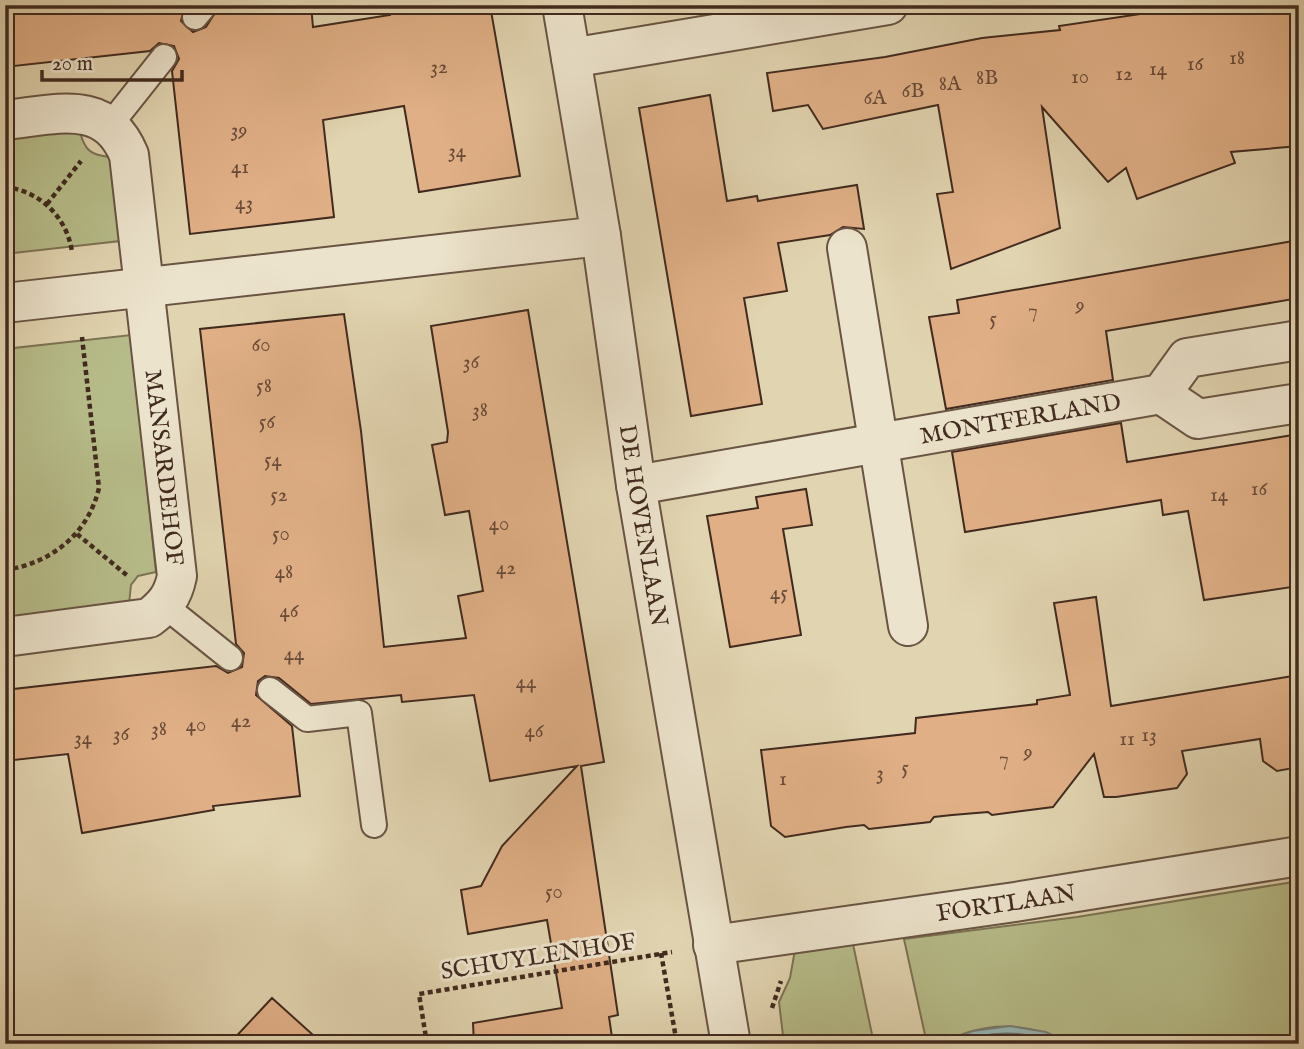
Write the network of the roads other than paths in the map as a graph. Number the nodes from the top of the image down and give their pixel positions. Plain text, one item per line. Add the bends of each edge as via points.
1 (562, 5) edge
2 (888, 5) edge
3 (163, 57) dead end
4 (571, 58) junction
5 (5, 120) edge
6 (110, 125) junction
7 (601, 236) junction
8 (847, 248) dead end
9 (144, 287) junction
10 (5, 303) edge
11 (1299, 340) edge
12 (1161, 394) junction
13 (1299, 403) edge
14 (878, 442) junction
15 (636, 485) junction
16 (165, 606) junction
17 (908, 626) dead end
18 (5, 637) edge
19 (230, 658) dead end
20 (270, 690) dead end
21 (374, 825) dead end
22 (1299, 856) edge
23 (713, 945) junction
24 (731, 1044) edge

1 - 4 street, DE HOVENLAAN
2 - 4 street
3 - 6 lane
4 - 7 street, DE HOVENLAAN
5 - 6 street via 78,112
6 - 9 street, MANSARDEHOF via 129,155
7 - 9 street
7 - 15 street, DE HOVENLAAN
8 - 14 street
9 - 10 street
9 - 16 street, MANSARDEHOF via 177,576
11 - 12 street via 1187,358
12 - 13 street via 1198,419
12 - 14 street, MONTFERLAND
14 - 15 street, MONTFERLAND
14 - 17 street
15 - 23 street, DE HOVENLAAN
16 - 18 street via 149,618 130,622
16 - 19 lane
20 - 21 lane via 307,719 359,713
22 - 23 street, FORTLAAN
23 - 24 street, DE HOVENLAAN

